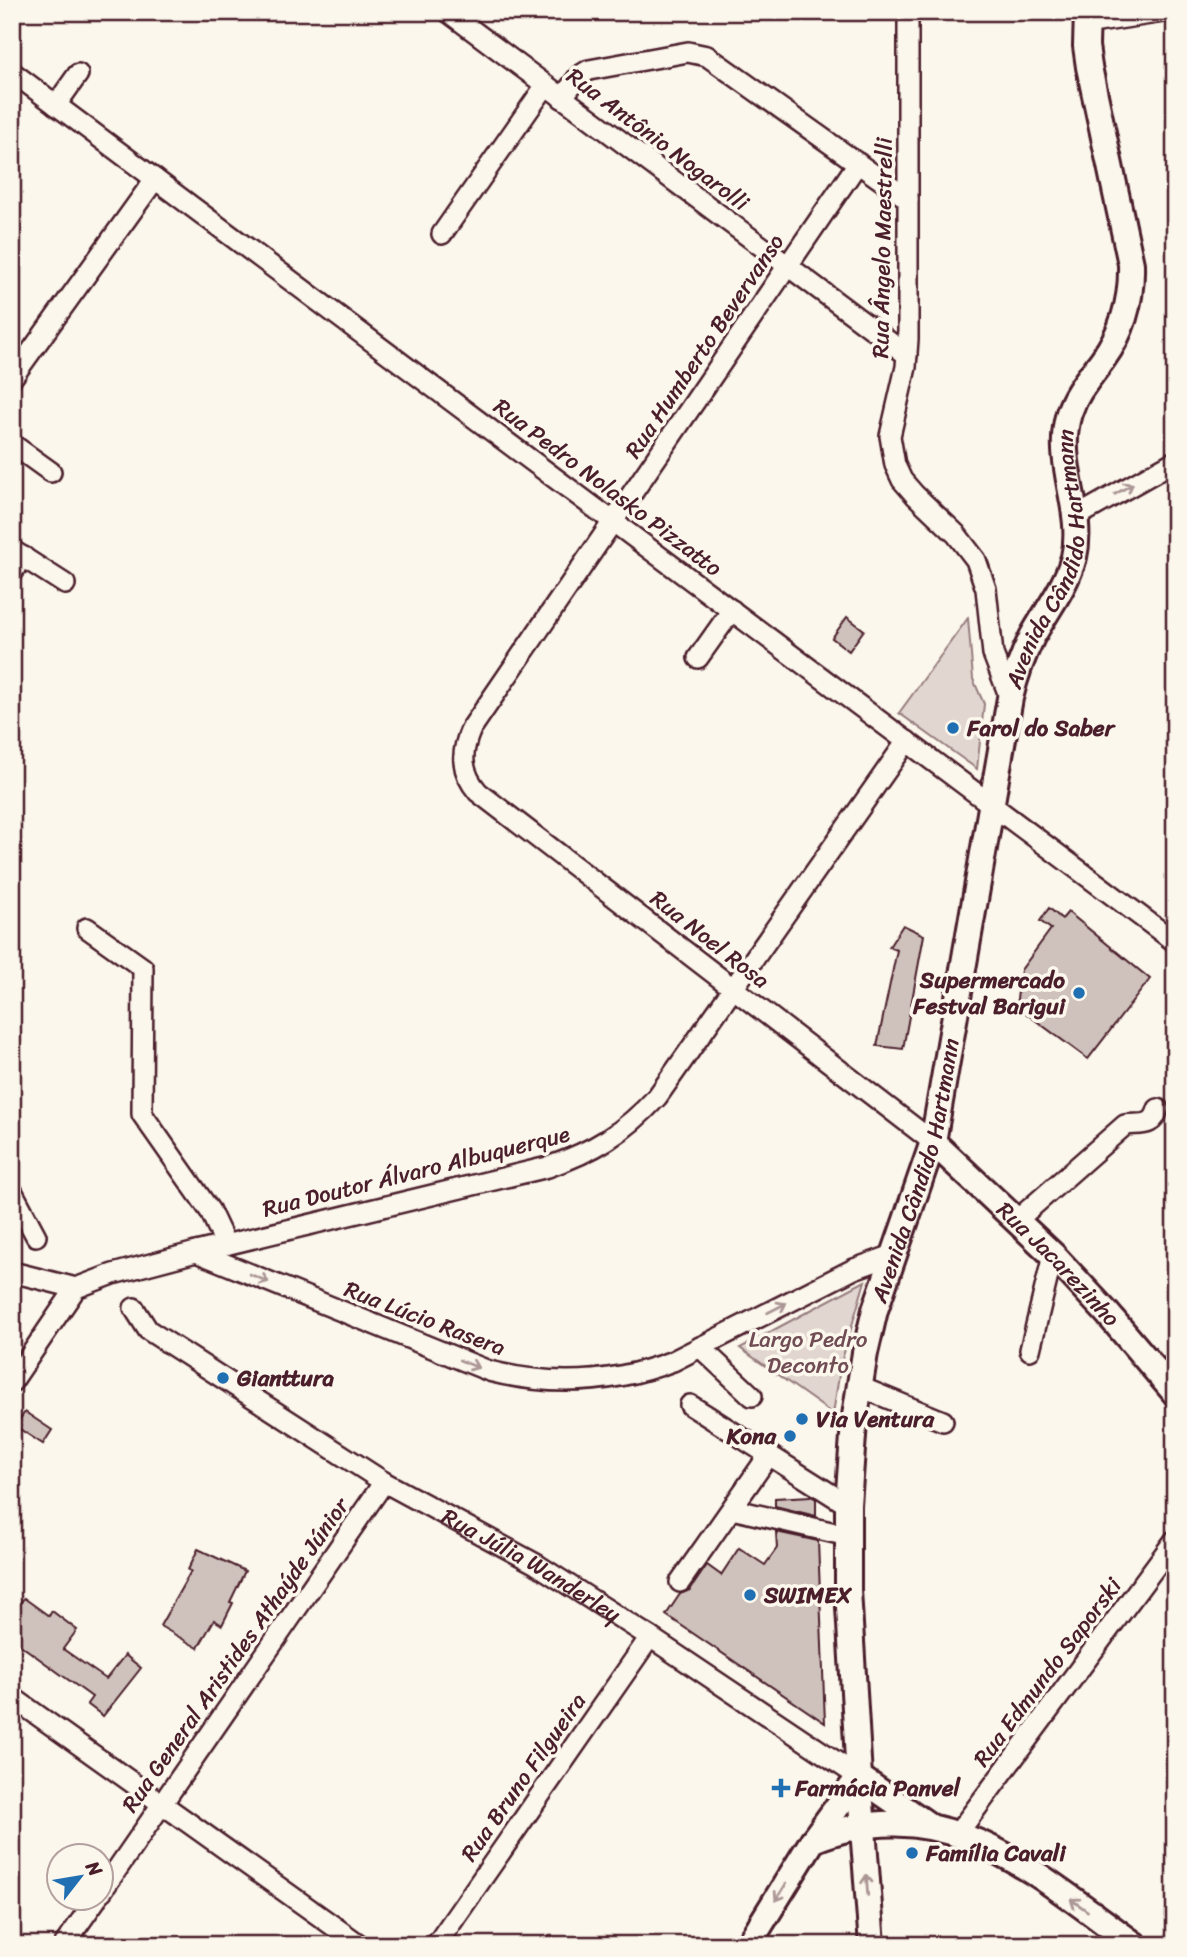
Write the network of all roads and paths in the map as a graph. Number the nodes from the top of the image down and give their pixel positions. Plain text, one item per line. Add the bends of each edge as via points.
1 (448, 12) edge
2 (908, 12) edge
3 (1164, 12) edge
4 (1086, 18) edge
5 (12, 72) edge
6 (78, 74) dead end
7 (546, 85) junction
8 (562, 97) junction
9 (56, 105) junction
10 (858, 163) junction
11 (155, 179) junction
12 (908, 199) junction
13 (442, 234) dead end
14 (788, 266) junction
15 (907, 355) junction
16 (12, 378) edge
17 (12, 443) edge
18 (1175, 461) edge
19 (51, 472) dead end
20 (1074, 518) junction
21 (614, 522) junction
22 (16, 560) edge
23 (65, 584) dead end
24 (732, 610) junction
25 (698, 658) dead end
26 (1010, 698) junction
27 (907, 741) junction
28 (464, 770) joint
29 (992, 805) junction
30 (87, 928) dead end
31 (1175, 942) edge
32 (734, 989) junction
33 (1158, 1109) dead end
34 (933, 1142) junction
35 (12, 1191) edge
36 (1017, 1220) junction
37 (36, 1236) dead end
38 (226, 1245) junction
39 (195, 1252) junction
40 (893, 1255) junction
41 (1053, 1255) junction
42 (12, 1272) edge
43 (76, 1287) junction
44 (134, 1308) dead end
45 (700, 1347) junction
46 (1030, 1350) dead end
47 (12, 1382) edge
48 (858, 1386) junction
49 (1175, 1393) edge
50 (752, 1396) dead end
51 (690, 1405) dead end
52 (943, 1421) dead end
53 (769, 1455) junction
54 (384, 1482) junction
55 (848, 1504) junction
56 (732, 1509) junction
57 (848, 1536) junction
58 (1175, 1540) edge
59 (680, 1582) dead end
60 (650, 1637) junction
61 (12, 1697) edge
62 (859, 1777) junction
63 (162, 1803) junction
64 (863, 1824) junction
65 (930, 1826) junction
66 (958, 1833) junction
67 (813, 1840) junction
68 (116, 1870) edge
69 (87, 1912) edge
70 (64, 1945) edge
71 (360, 1945) edge
72 (436, 1945) edge
73 (748, 1945) edge
74 (872, 1945) edge
75 (1135, 1945) edge

1 - 7 street, Rua Antônio Nogarolli
2 - 12 street, Rua Ângelo Maestrelli
3 - 4 street
4 - 20 main road, Avenida Cândido Hartmann via 1089,67 1132,283 1113,344 1083,384 1070,412 1064,449
5 - 9 street, Rua Pedro Nolasko Pizzatto
6 - 9 street
7 - 8 street, Rua Antônio Nogarolli
7 - 13 street
8 - 10 street via 589,70 695,53 707,56
8 - 14 street, Rua Antônio Nogarolli
9 - 11 street, Rua Pedro Nolasko Pizzatto
10 - 12 street
10 - 14 street, Rua Humberto Bevervanso
11 - 16 street
11 - 21 street, Rua Pedro Nolasko Pizzatto
12 - 15 street, Rua Ângelo Maestrelli
14 - 15 street, Rua Antônio Nogarolli
14 - 21 street, Rua Humberto Bevervanso
15 - 26 street, Rua Ângelo Maestrelli via 890,436 895,465 902,480 976,560 986,589 993,654
17 - 19 street
20 -> 18 street
20 - 26 main road, Avenida Cândido Hartmann via 1074,556 1067,576 1026,650
21 - 24 street, Rua Pedro Nolasko Pizzatto
21 - 28 street, Rua Humberto Bevervanso via 471,729 465,743
22 - 23 street
24 - 25 street
24 - 27 street, Rua Pedro Nolasko Pizzatto
26 - 29 main road, Avenida Cândido Hartmann
27 - 29 street, Rua Pedro Nolasko Pizzatto
27 - 32 street, Rua Doutor Álvaro Albuquerque
28 - 32 street, Rua Noel Rosa via 478,792
29 - 31 street, Rua Pedro Nolasko Pizzatto
29 - 34 main road, Avenida Cândido Hartmann
30 - 38 street via 143,968 142,1114 210,1211
32 - 34 street, Rua Noel Rosa
32 - 38 street, Rua Doutor Álvaro Albuquerque via 657,1097 636,1120 596,1148 548,1167
33 - 36 street via 1148,1124 1125,1125
34 - 36 main road, Rua Jacarezinho
34 - 40 main road, Avenida Cândido Hartmann
35 - 37 street
36 - 41 main road, Rua Jacarezinho
38 - 39 street, Rua Doutor Álvaro Albuquerque
39 - 43 street
39 -> 45 street, Rua Lúcio Rasera via 474,1366 512,1377 566,1382 626,1377
45 -> 40 street, Rua Lúcio Rasera via 854,1269
40 - 48 main road, Avenida Cândido Hartmann
41 - 46 street
41 - 49 main road, Rua Jacarezinho
42 - 43 street
43 - 47 street
44 - 54 street, Rua Júlia Wanderley via 148,1331
45 - 50 street
48 - 52 street
48 - 55 main road, Avenida Cândido Hartmann
51 - 53 street
53 - 55 street
53 - 56 street
54 - 60 street, Rua Júlia Wanderley via 536,1564
54 - 63 street, Rua General Aristides Athaýde Júnior
55 - 57 main road, Avenida Cândido Hartmann
56 - 57 street
56 - 59 street
57 - 62 main road, Avenida Cândido Hartmann
58 - 66 street, Rua Edmundo Saporski
60 - 62 street, Rua Júlia Wanderley
60 - 72 street, Rua Bruno Filgueira
61 - 63 street
62 - 64 main road, Avenida Cândido Hartmann
62 - 65 main road, Rua Júlia Wanderley
62 - 67 main road
63 - 68 street, Rua General Aristides Athaýde Júnior
63 - 71 street
64 - 65 main road, Rua Júlia Wanderley
64 - 67 main road, Rua Júlia Wanderley
74 -> 64 main road, Avenida Cândido Hartmann
65 - 66 main road, Rua Júlia Wanderley
75 -> 66 main road, Rua Júlia Wanderley via 1011,1859
67 -> 73 main road
69 - 70 street

